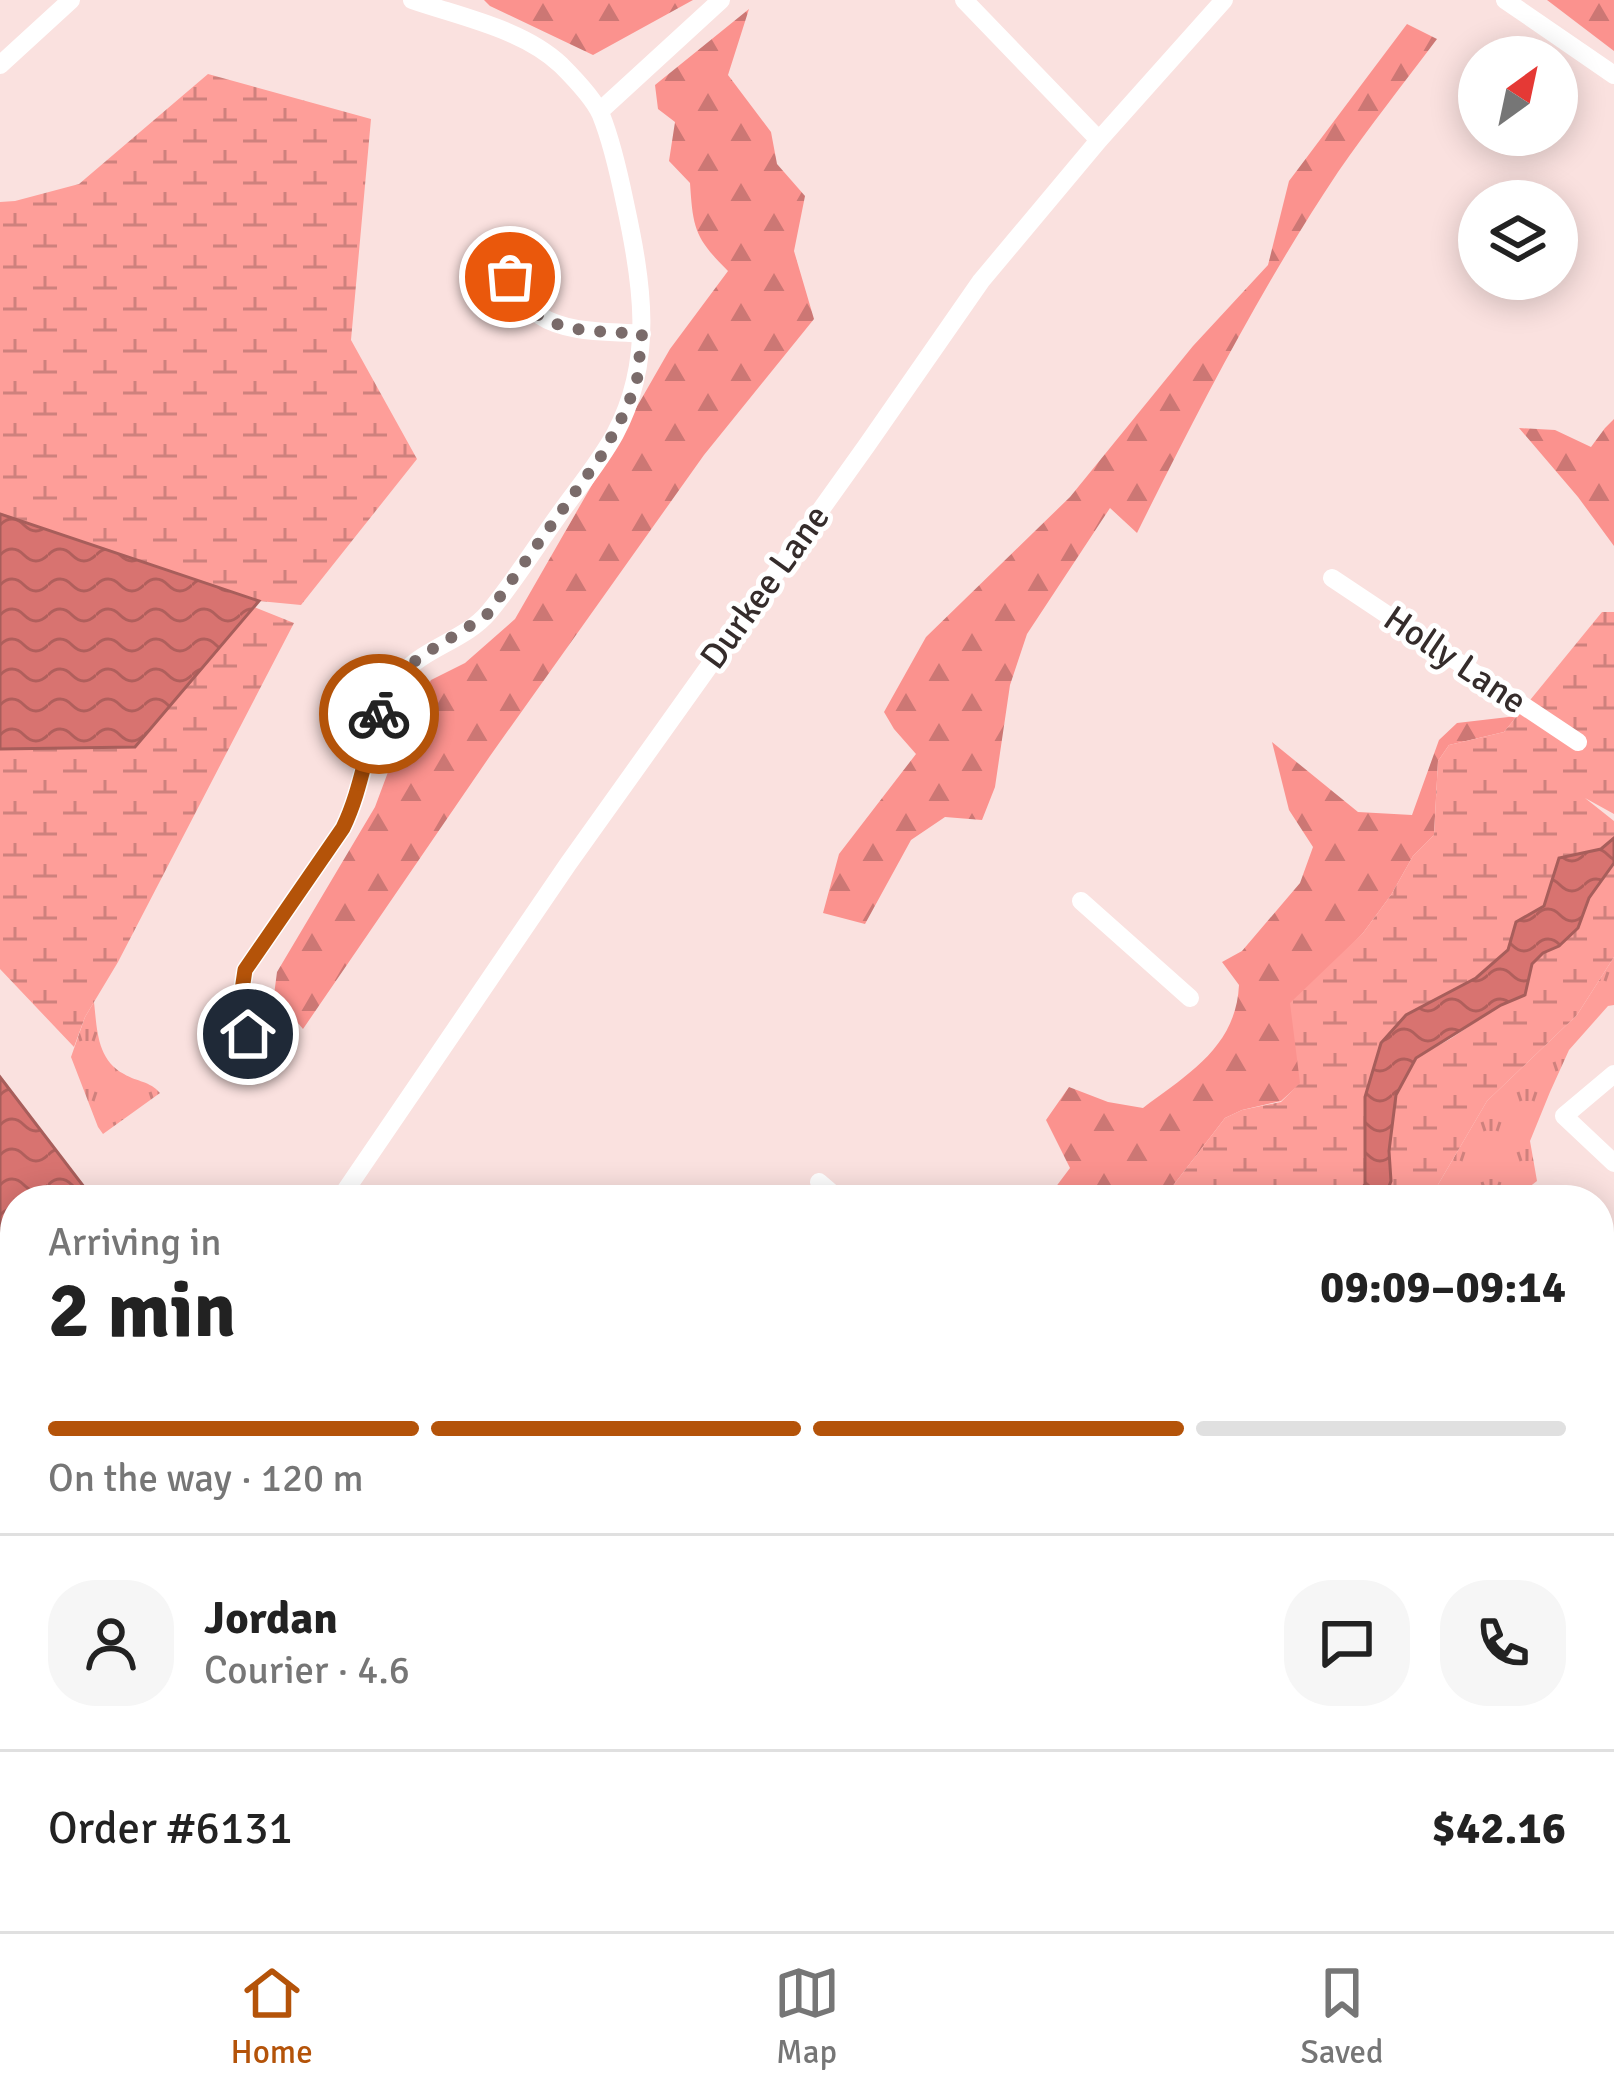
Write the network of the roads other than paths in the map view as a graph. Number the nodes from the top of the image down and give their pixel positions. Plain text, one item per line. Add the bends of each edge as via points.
1 (71, 0) edge
2 (412, 0) edge
3 (721, 0) edge
4 (964, 0) edge
5 (1225, 0) edge
6 (1505, 0) edge
7 (0, 65) edge
8 (1614, 75) edge
9 (600, 111) junction
10 (1099, 140) junction
11 (510, 277) dead end
12 (642, 334) junction
13 (1332, 578) dead end
14 (1578, 742) dead end
15 (1081, 902) dead end
16 (1190, 998) dead end
17 (257, 1057) dead end
18 (1614, 1074) edge
19 (1614, 1162) edge
20 (819, 1182) dead end
21 (349, 1185) edge
22 (822, 1185) edge

1 - 7 street
2 - 9 street via 534,46
3 - 9 street
4 - 10 street
5 - 10 street, Durkee Lane
6 - 8 street
9 - 12 street via 637,257
10 - 21 street, Durkee Lane via 981,280
11 - 12 street via 535,314
12 - 17 street via 637,380 601,456 486,616 418,658 380,710 343,828 245,970 239,1010
13 - 14 street, Holly Lane
15 - 16 street
18 - 19 street via 1564,1116
20 - 22 street

